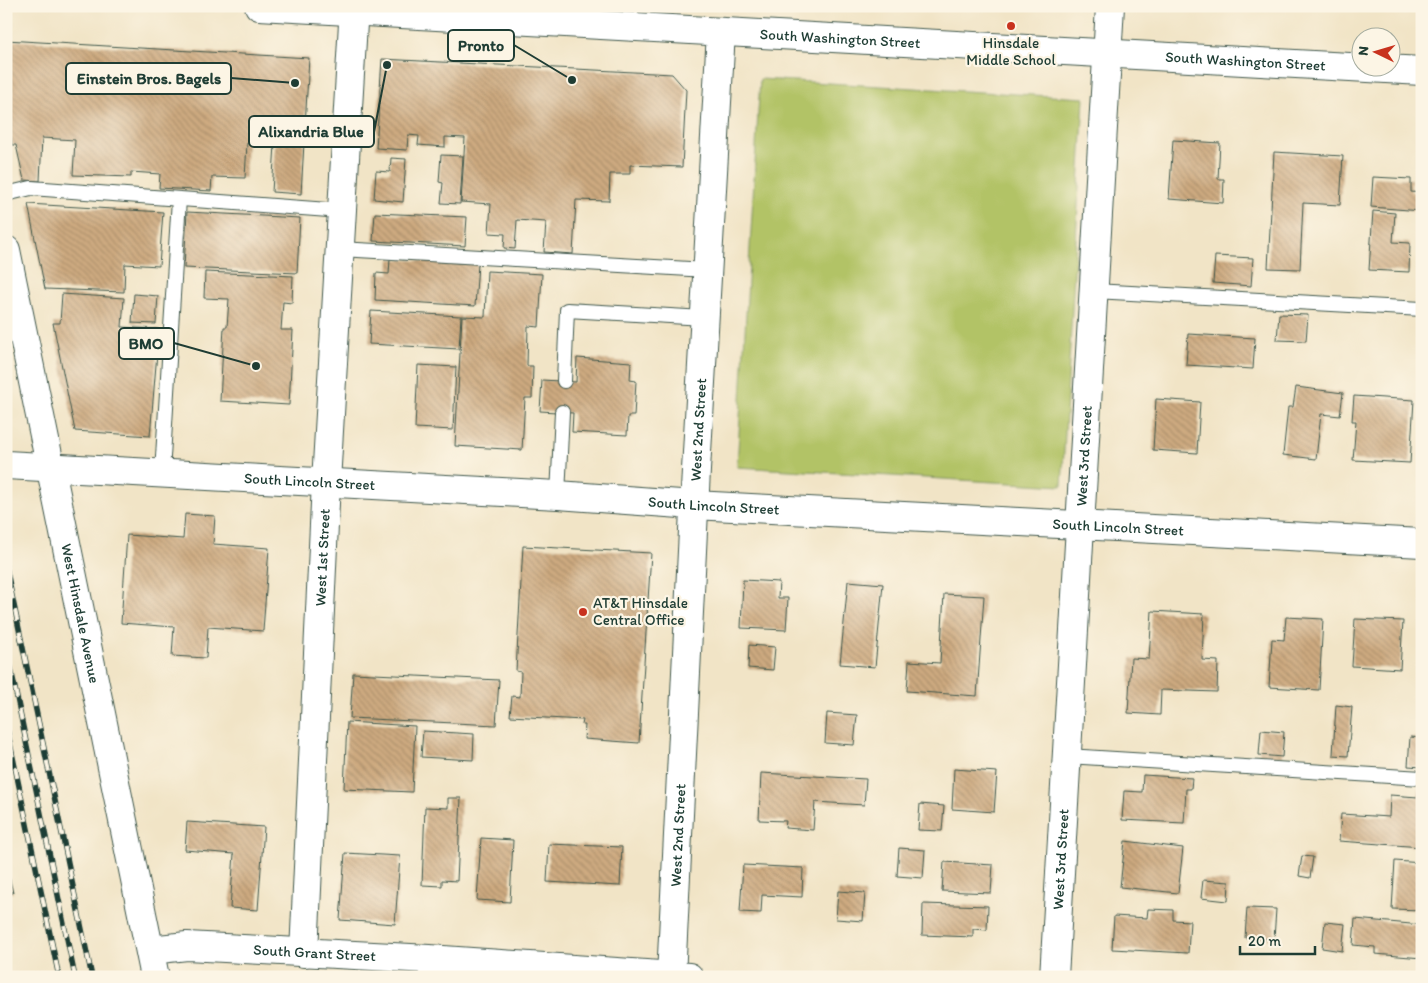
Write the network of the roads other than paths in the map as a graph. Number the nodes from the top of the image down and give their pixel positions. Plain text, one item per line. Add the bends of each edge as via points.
1 (259, 6) edge
2 (1110, 6) edge
3 (353, 9) edge
4 (468, 12) edge
5 (560, 14) edge
6 (721, 32) junction
7 (1108, 54) junction
8 (1422, 71) edge
9 (6, 194) edge
10 (179, 199) junction
11 (342, 211) junction
12 (340, 249) junction
13 (6, 250) edge
14 (707, 270) junction
15 (1094, 291) junction
16 (1422, 309) edge
17 (704, 318) junction
18 (564, 381) dead end
19 (562, 412) dead end
20 (6, 465) edge
21 (52, 467) junction
22 (162, 473) junction
23 (326, 482) junction
24 (558, 495) junction
25 (694, 505) junction
26 (1080, 524) junction
27 (1422, 543) edge
28 (1067, 756) junction
29 (1422, 778) edge
30 (150, 950) junction
31 (304, 952) junction
32 (427, 968) edge
33 (677, 976) edge
34 (155, 977) edge
35 (1054, 977) edge

1 - 3 street, South Washington Street
2 - 7 street, West 3rd Street
3 - 4 street, South Washington Street
3 - 11 street, West 1st Street
4 - 5 street, South Washington Street
5 - 6 street, South Washington Street
6 - 7 street, South Washington Street
6 - 14 street, West 2nd Street
7 - 8 street, South Washington Street
7 - 15 street, West 3rd Street
9 - 10 lane via 31,188
10 - 11 lane
10 - 22 lane
11 - 12 street, West 1st Street
12 - 14 lane
12 - 23 street, West 1st Street
13 - 21 street, West Hinsdale Avenue
14 - 17 street, West 2nd Street
15 - 16 lane
15 - 26 street, West 3rd Street
17 - 18 lane via 567,310
17 - 25 street, West 2nd Street
19 - 24 lane
20 - 21 street, South Lincoln Street
21 - 22 street, South Lincoln Street
21 - 30 street, West Hinsdale Avenue
22 - 23 street, South Lincoln Street
23 - 24 street, South Lincoln Street
23 - 31 street, West 1st Street
24 - 25 street, South Lincoln Street
25 - 26 street, South Lincoln Street
25 - 33 street, West 2nd Street
26 - 27 street, South Lincoln Street
26 - 28 street, West 3rd Street
28 - 29 lane
28 - 35 street, West 3rd Street
30 - 31 street, South Grant Street via 187,946
30 - 34 street, West Hinsdale Avenue
31 - 32 street, South Grant Street
32 - 33 street, South Grant Street

